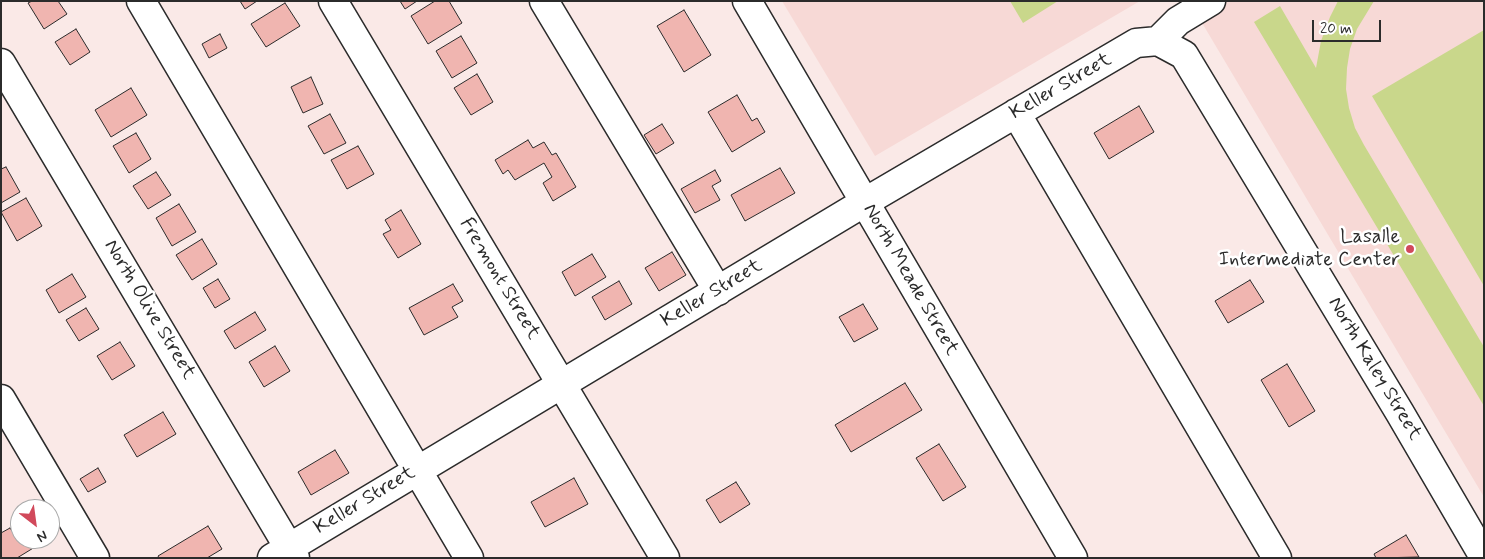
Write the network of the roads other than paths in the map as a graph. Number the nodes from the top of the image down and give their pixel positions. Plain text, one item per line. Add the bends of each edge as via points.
1 (142, 1) edge
2 (333, 1) edge
3 (544, 1) edge
4 (747, 1) edge
5 (1210, 1) edge
6 (1158, 41) junction
7 (1, 63) edge
8 (1016, 113) junction
9 (865, 202) junction
10 (718, 291) junction
11 (561, 383) junction
12 (1, 399) edge
13 (417, 470) junction
14 (285, 554) edge
15 (1484, 557) edge
16 (95, 558) edge
17 (469, 558) edge
18 (665, 558) edge
19 (1073, 558) edge
20 (1277, 558) edge

1 - 13 street
2 - 11 street, Fremont Street
3 - 10 street
4 - 9 street, North Meade Street
5 - 6 street via 1178,21
6 - 8 street, Keller Street via 1136,43
6 - 15 street, North Kaley Street via 1184,55
7 - 14 street, North Olive Street
8 - 9 street, Keller Street
8 - 20 street
9 - 10 street, Keller Street
9 - 19 street, North Meade Street
10 - 11 street, Keller Street
11 - 13 street, Keller Street
11 - 18 street, Fremont Street
12 - 16 street
13 - 14 street, Keller Street
13 - 17 street

